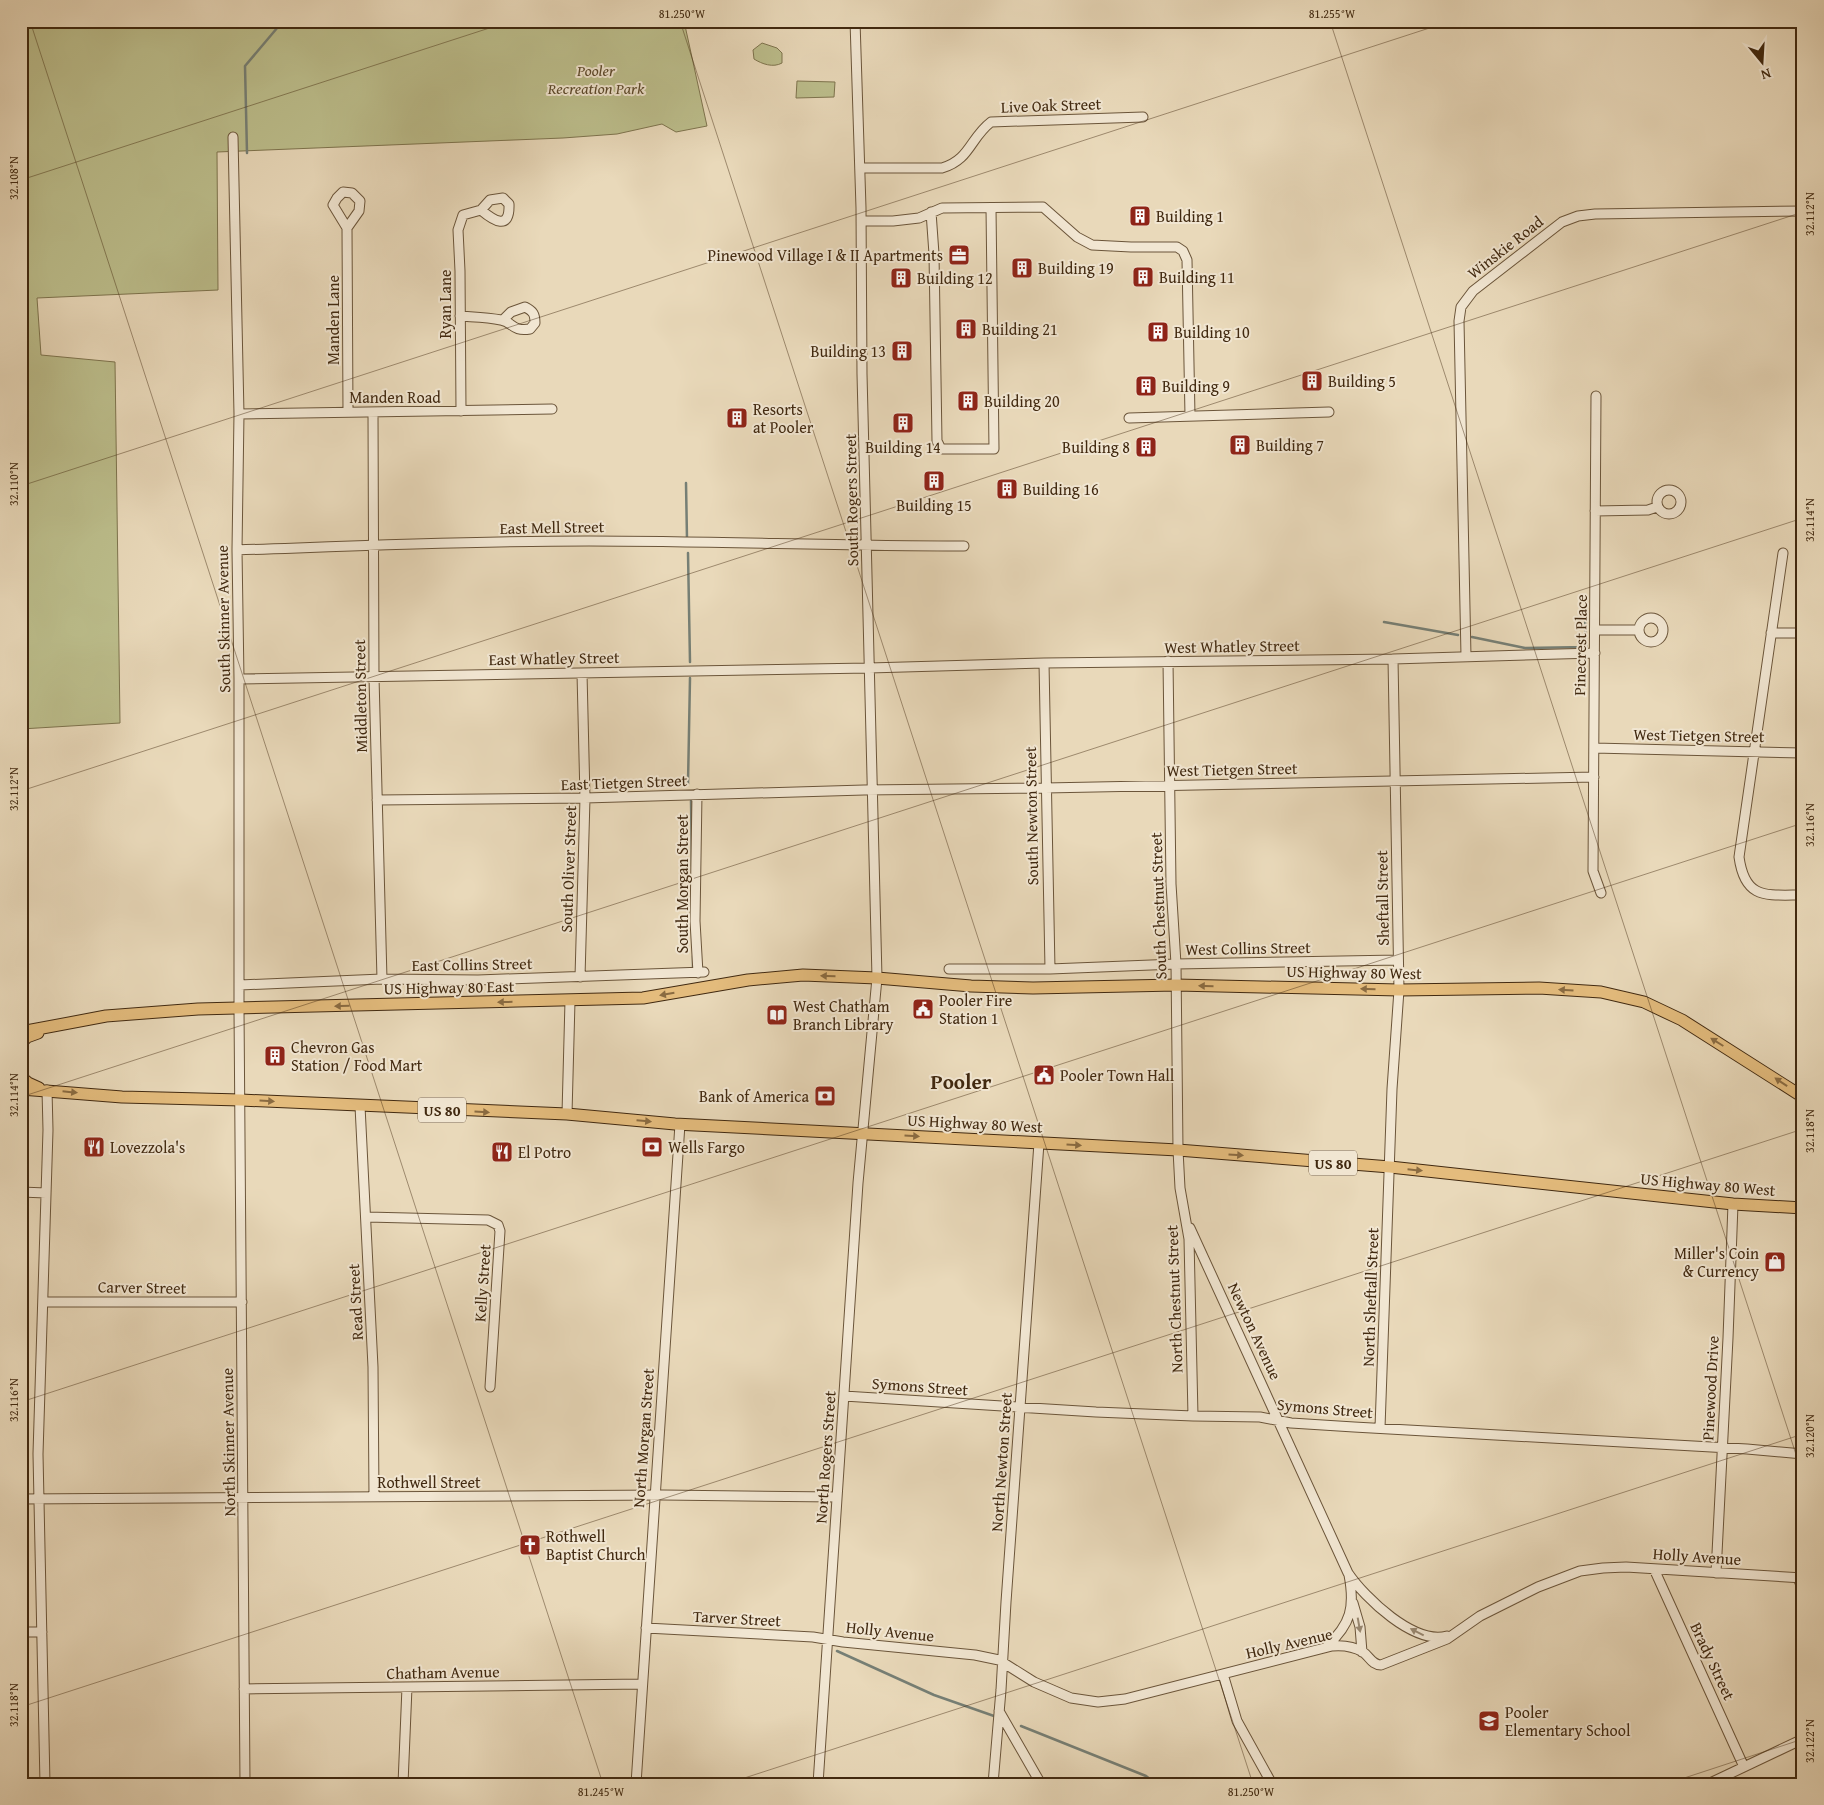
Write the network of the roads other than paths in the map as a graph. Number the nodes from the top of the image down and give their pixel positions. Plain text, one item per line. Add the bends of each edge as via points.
1 (856, 21) edge
2 (1143, 117) dead end
3 (232, 138) dead end
4 (860, 168) junction
5 (991, 208) junction
6 (481, 210) dead end
7 (1803, 211) edge
8 (931, 212) junction
9 (861, 221) junction
10 (347, 228) dead end
11 (460, 316) junction
12 (503, 320) dead end
13 (1596, 396) dead end
14 (552, 410) dead end
15 (461, 411) junction
16 (348, 412) junction
17 (373, 412) junction
18 (1329, 412) dead end
19 (239, 414) junction
20 (1190, 416) junction
21 (1129, 418) dead end
22 (1657, 507) dead end
23 (1596, 510) junction
24 (373, 545) junction
25 (867, 546) junction
26 (964, 546) dead end
27 (237, 550) junction
28 (1784, 553) dead end
29 (1595, 630) junction
30 (1638, 630) dead end
31 (1771, 633) junction
32 (1803, 633) edge
33 (1595, 653) junction
34 (1466, 656) junction
35 (1393, 659) junction
36 (1044, 662) junction
37 (1168, 662) junction
38 (869, 668) junction
39 (582, 672) junction
40 (374, 677) junction
41 (240, 678) junction
42 (1594, 748) junction
43 (1755, 752) junction
44 (1803, 753) edge
45 (1594, 776) junction
46 (1394, 781) junction
47 (1171, 786) junction
48 (1045, 788) junction
49 (872, 790) junction
50 (698, 794) junction
51 (585, 798) junction
52 (377, 800) junction
53 (1601, 893) dead end
54 (1803, 894) edge
55 (1398, 960) junction
56 (1176, 964) junction
57 (949, 968) dead end
58 (1050, 969) junction
59 (701, 973) joint
60 (580, 977) junction
61 (877, 978) junction
62 (382, 979) junction
63 (240, 985) junction
64 (1176, 985) junction
65 (1399, 990) junction
66 (570, 1001) junction
67 (239, 1008) junction
68 (60, 1025) junction
69 (21, 1032) edge
70 (21, 1043) edge
71 (21, 1077) edge
72 (21, 1089) edge
73 (47, 1090) junction
74 (1803, 1097) edge
75 (241, 1100) junction
76 (360, 1106) junction
77 (567, 1114) junction
78 (680, 1124) junction
79 (863, 1133) junction
80 (1039, 1143) junction
81 (1178, 1150) junction
82 (1390, 1167) junction
83 (21, 1192) edge
84 (46, 1193) junction
85 (1733, 1204) junction
86 (1803, 1208) edge
87 (1184, 1211) junction
88 (367, 1217) junction
89 (43, 1302) junction
90 (242, 1302) junction
91 (490, 1387) dead end
92 (844, 1396) junction
93 (1020, 1407) junction
94 (1193, 1416) junction
95 (1280, 1420) junction
96 (1380, 1428) junction
97 (1722, 1448) junction
98 (1803, 1454) edge
99 (654, 1496) junction
100 (374, 1497) junction
101 (837, 1497) junction
102 (243, 1498) junction
103 (21, 1499) edge
104 (38, 1499) junction
105 (1654, 1569) junction
106 (1348, 1572) junction
107 (1716, 1573) junction
108 (1800, 1578) edge
109 (1803, 1590) edge
110 (1352, 1600) junction
111 (646, 1628) junction
112 (1462, 1628) junction
113 (21, 1632) edge
114 (42, 1632) junction
115 (828, 1639) junction
116 (1326, 1646) junction
117 (1362, 1652) junction
118 (1003, 1662) junction
119 (1223, 1674) junction
120 (642, 1684) junction
121 (406, 1688) junction
122 (244, 1690) junction
123 (999, 1710) junction
124 (1803, 1739) edge
125 (1744, 1767) junction
126 (45, 1784) edge
127 (245, 1784) edge
128 (403, 1784) edge
129 (636, 1784) edge
130 (818, 1784) edge
131 (993, 1784) edge
132 (1041, 1784) edge
133 (1272, 1784) edge
134 (1708, 1784) edge

1 - 4 street, South Rogers Street
2 - 4 street, Live Oak Street via 991,122 982,128 963,157 942,168
3 - 19 street, South Skinner Avenue
4 - 9 street, South Rogers Street
5 - 8 street via 942,208
5 - 8 street via 994,449 941,449 937,441
5 - 20 street via 1043,207 1077,237 1092,245 1177,247 1182,252 1188,260
6 - 11 street, Ryan Lane via 463,215 458,230
7 - 34 street, Winskie Road via 1578,216 1562,222 1473,291 1462,307 1459,321
8 - 9 street via 919,218
9 - 25 street, South Rogers Street
10 - 16 street, Manden Lane
11 - 12 street
11 - 15 street, Ryan Lane
13 - 23 street, Pinecrest Place
14 - 15 street, Manden Road
15 - 17 street, Manden Road
16 - 17 street, Manden Road
16 - 19 street, Manden Road
17 - 24 street, Middleton Street
18 - 20 street
19 - 27 street, South Skinner Avenue
20 - 21 street
22 - 23 street via 1648,510
23 - 29 street, Pinecrest Place
24 - 25 street, East Mell Street via 595,541
24 - 27 street, East Mell Street
24 - 40 street, Middleton Street
25 - 26 street, East Mell Street
25 - 38 street, South Rogers Street
27 - 41 street, South Skinner Avenue
28 - 31 street
29 - 30 street
29 - 33 street, Pinecrest Place
31 - 32 street
31 - 43 street
33 - 34 street, West Whatley Street
33 - 42 street, Pinecrest Place
34 - 35 street, West Whatley Street
35 - 37 street, West Whatley Street
35 - 46 street, Sheftall Street
36 - 37 street, West Whatley Street
36 - 38 street, West Whatley Street
36 - 48 street, South Newton Street
37 - 47 street, South Chestnut Street
38 - 39 street, East Whatley Street
38 - 49 street, South Rogers Street
39 - 40 street, East Whatley Street
39 - 51 street, South Oliver Street
40 - 41 street, East Whatley Street
40 - 52 street, Middleton Street
41 - 63 street, South Skinner Avenue
42 - 43 street, West Tietgen Street
42 - 45 street, Pinecrest Place
43 - 44 street, West Tietgen Street
43 - 54 street via 1739,857 1741,874 1749,886 1760,892
45 - 46 street, West Tietgen Street
45 - 53 street, Pinecrest Place via 1593,871
46 - 47 street, West Tietgen Street
46 - 55 street, Sheftall Street
47 - 48 street, West Tietgen Street
47 - 56 street, South Chestnut Street via 1171,884
48 - 49 street, West Tietgen Street
48 - 58 street, South Newton Street
49 - 50 street, East Tietgen Street
49 - 61 street, South Rogers Street
50 - 51 street, East Tietgen Street
50 - 59 street, South Morgan Street via 695,921
51 - 52 street, East Tietgen Street
51 - 60 street, South Oliver Street
52 - 62 street, Middleton Street
55 - 56 street, West Collins Street
55 - 65 street, Sheftall Street
56 - 58 street, West Collins Street
56 - 64 street, South Chestnut Street
57 - 58 street, West Collins Street
59 - 60 street, East Collins Street
60 - 62 street, East Collins Street
61 - 64 main road, US Highway 80 West via 1034,988
61 -> 66 main road, US Highway 80 East via 803,976 748,980 643,998
61 - 79 street, North Rogers Street
62 - 63 street, East Collins Street
63 - 67 street, South Skinner Avenue
65 -> 64 main road, US Highway 80 West
64 - 81 street, South Chestnut Street
74 -> 65 main road, US Highway 80 West via 1682,1020 1644,1002 1601,992 1539,988
65 - 82 street, Sheftall Street
66 -> 67 main road, US Highway 80 East
66 - 77 street
67 - 68 main road, US Highway 80 East via 106,1016
67 - 75 street, South Skinner Avenue
68 - 69 main road, US Highway 80 East
68 - 70 main road via 27,1037
71 - 73 main road via 34,1087
72 - 73 main road, US 80
73 -> 75 main road, US 80 via 114,1096
73 - 84 street
75 -> 76 main road, US 80
75 - 90 street, North Skinner Avenue
76 -> 77 main road, US 80
76 - 88 street, Read Street
77 -> 78 main road, US 80
78 - 79 main road, US 80
78 - 99 street, North Morgan Street
79 -> 80 main road, US Highway 80 West / US 80
79 - 92 street, North Rogers Street
80 -> 81 main road, US Highway 80 West / US 80
80 - 93 street, North Newton Street
81 -> 82 main road, US Highway 80 West / US 80
81 - 87 street, North Chestnut Street
82 -> 85 main road, US Highway 80 West / US 80
82 - 96 street, North Sheftall Street
83 - 84 street
84 - 89 street
85 - 86 main road, US Highway 80 West / US 80
85 - 97 street, Pinewood Drive
87 - 94 street, North Chestnut Street via 1189,1238
87 - 95 street, Newton Avenue
88 - 91 street, Kelly Street via 488,1220 498,1225
88 - 100 street, Read Street
89 - 90 street, Carver Street
89 - 104 street
90 - 102 street, North Skinner Avenue
92 - 93 street, Symons Street
92 - 101 street, North Rogers Street
93 - 94 street, Symons Street
93 - 118 street, North Newton Street
94 - 95 street, Symons Street
95 - 96 street, Symons Street
95 - 106 street, Newton Avenue
96 - 97 street, Symons Street
97 - 98 street, Symons Street
97 - 107 street, Pinewood Drive
99 - 100 street, Rothwell Street
99 - 101 street, Rothwell Street
99 - 111 street, North Morgan Street
100 - 102 street, Rothwell Street
101 - 115 street, North Rogers Street
102 - 104 street, Rothwell Street
102 - 122 street, North Skinner Avenue
103 - 104 street, Rothwell Street
104 - 114 street
105 - 107 street, Holly Avenue
105 - 112 street, Holly Avenue via 1610,1567 1573,1573 1538,1587
105 - 125 street, Brady Street
106 - 110 street, Newton Avenue
112 -> 106 street, Newton Avenue via 1442,1637 1417,1633 1379,1607
107 - 108 street, Holly Avenue
108 - 109 street
110 - 116 street, Newton Avenue via 1347,1623
110 -> 117 street, Newton Avenue via 1360,1627
111 - 115 street, Tarver Street
111 - 120 street, North Morgan Street
112 - 117 street, Holly Avenue via 1441,1642 1382,1665 1375,1664
113 - 114 street
114 - 126 street
115 - 118 street, Holly Avenue via 975,1654
115 - 130 street, North Rogers Street
116 - 117 street, Holly Avenue via 1346,1646
116 - 119 street, Holly Avenue
118 - 119 street, Holly Avenue via 1052,1691 1092,1702 1125,1699
118 - 123 street, North Newton Street
119 - 133 street via 1237,1721
120 - 121 street, Chatham Avenue
120 - 129 street, North Morgan Street
121 - 122 street, Chatham Avenue
121 - 128 street
122 - 127 street, North Skinner Avenue
123 - 131 street, North Newton Street
123 - 132 street
124 - 125 street
125 - 134 street

